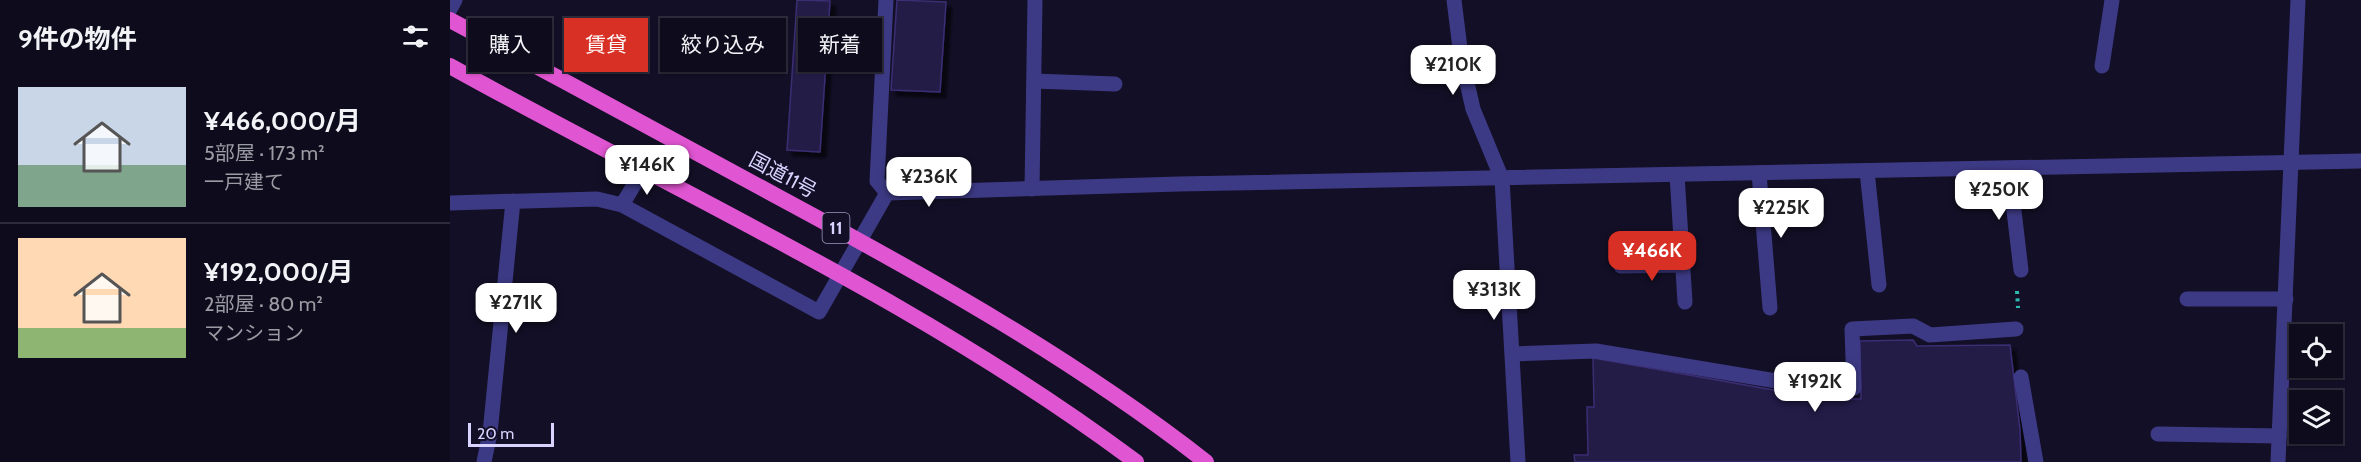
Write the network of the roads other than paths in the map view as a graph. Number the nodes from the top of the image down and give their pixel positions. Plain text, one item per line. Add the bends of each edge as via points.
1 (455, 0) edge
2 (886, 0) edge
3 (1035, 0) edge
4 (1454, 0) edge
5 (2112, 0) edge
6 (2298, 0) edge
7 (450, 9) edge
8 (450, 20) edge
9 (450, 66) edge
10 (2102, 66) dead end
11 (1034, 81) junction
12 (1115, 84) dead end
13 (2361, 161) edge
14 (2292, 163) junction
15 (2009, 169) junction
16 (643, 170) junction
17 (1867, 171) junction
18 (1760, 173) junction
19 (1677, 175) junction
20 (1502, 178) junction
21 (1032, 189) junction
22 (887, 193) junction
23 (513, 201) junction
24 (450, 203) edge
25 (622, 205) junction
26 (861, 241) junction
27 (1683, 265) junction
28 (1621, 266) dead end
29 (2021, 270) dead end
30 (841, 276) junction
31 (1879, 285) dead end
32 (2187, 299) dead end
33 (2286, 299) junction
34 (1685, 302) dead end
35 (1770, 308) dead end
36 (2016, 329) dead end
37 (1513, 354) junction
38 (2021, 377) dead end
39 (2158, 434) dead end
40 (2280, 436) junction
41 (484, 462) edge
42 (1136, 462) edge
43 (1206, 462) edge
44 (1518, 462) edge
45 (2036, 462) edge
46 (2278, 462) edge

1 - 7 street
2 - 22 street via 877,181
3 - 11 street
4 - 20 street via 1473,109
5 - 10 street
6 - 14 street
8 - 26 highway, 国道11号 / 11
9 - 16 highway, 11
11 - 12 street
11 - 21 street
13 - 14 street
14 - 15 street
14 - 33 street
15 - 17 street
15 - 29 street
16 - 25 street
16 - 30 highway, 11
17 - 18 street
17 - 31 street
18 - 19 street
18 - 35 street
19 - 20 street
19 - 27 street
20 - 21 street
20 - 37 street
21 - 22 street
22 - 26 street
23 - 24 street
23 - 25 street via 597,199
23 - 41 street
25 - 30 street via 819,312
26 - 30 street
26 - 43 highway, 国道11号 / 11 via 1022,334 1107,389
27 - 28 street
27 - 34 street
30 - 42 highway, 11 via 999,367
32 - 33 street
33 - 40 street
36 - 37 street via 1930,336 1913,326 1852,329 1854,388 1818,388 1596,351
37 - 44 street
38 - 45 street
39 - 40 street
40 - 46 street

